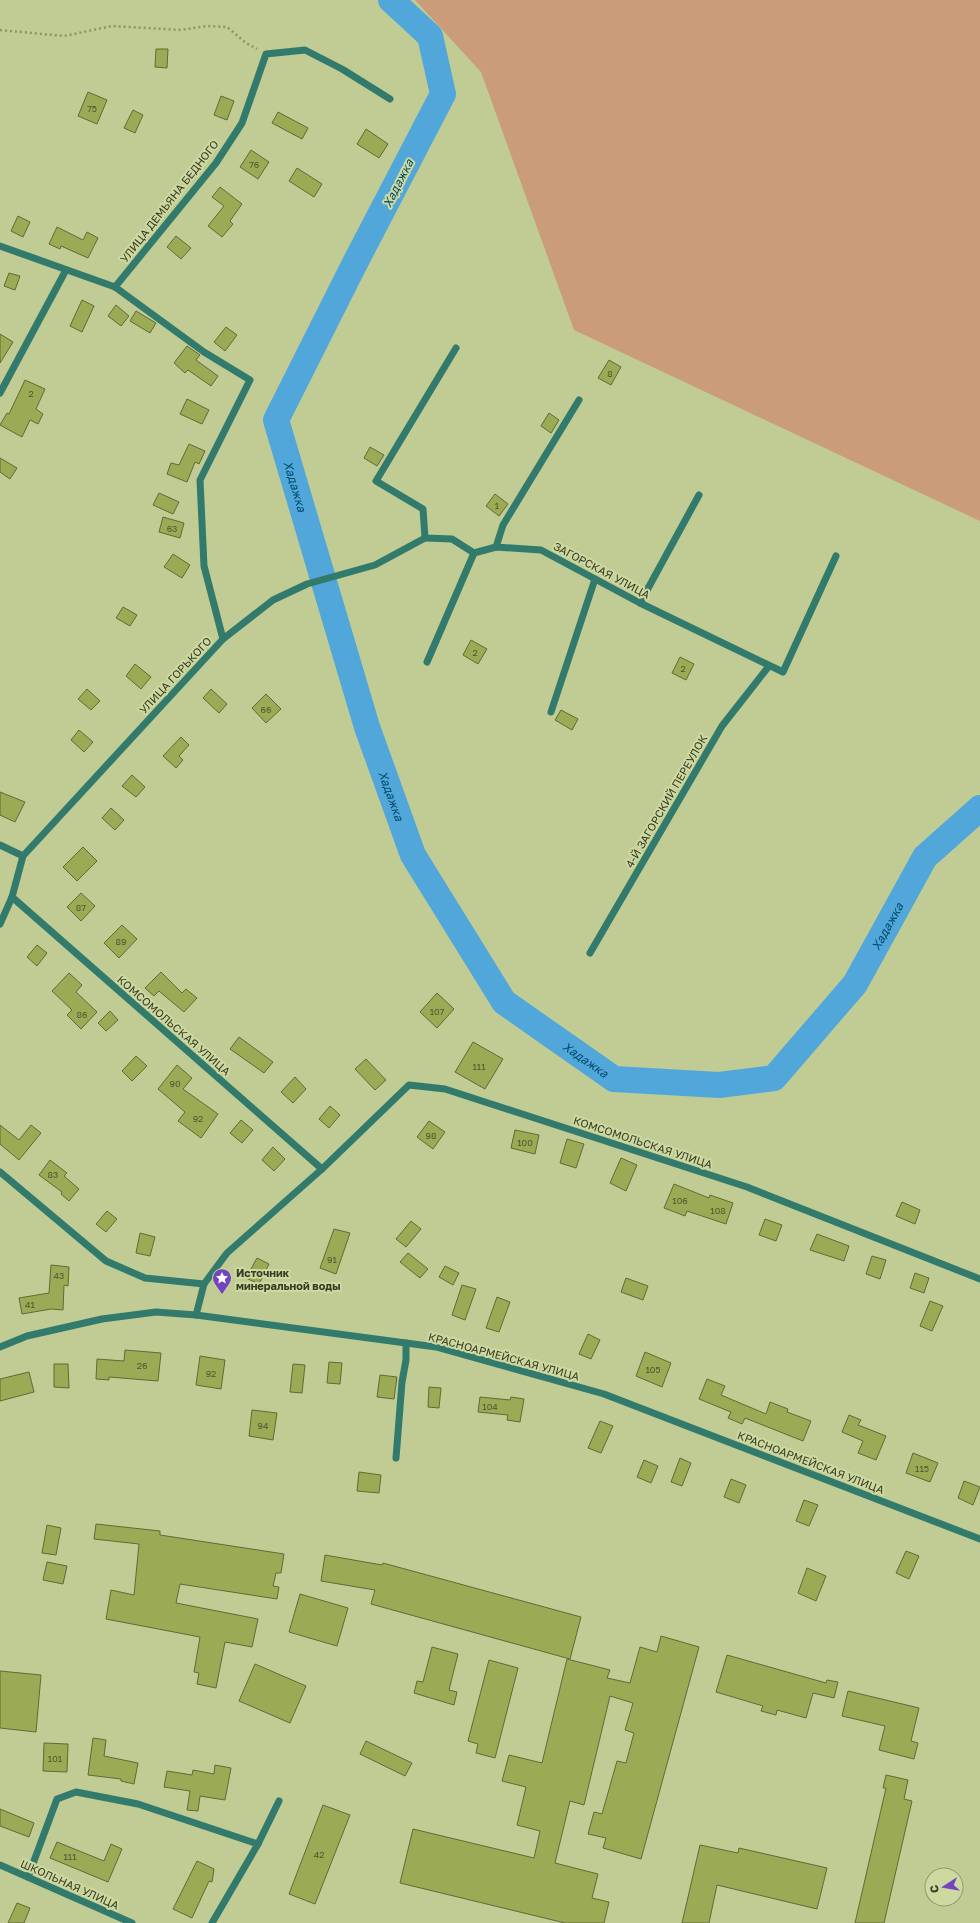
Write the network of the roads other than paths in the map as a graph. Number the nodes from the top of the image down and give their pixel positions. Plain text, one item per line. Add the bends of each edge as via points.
1 (390, 99) dead end
2 (0, 246) edge
3 (66, 270) junction
4 (115, 286) junction
5 (456, 348) dead end
6 (0, 393) edge
7 (578, 400) dead end
8 (699, 495) dead end
9 (425, 538) junction
10 (496, 546) junction
11 (474, 553) junction
12 (836, 556) dead end
13 (595, 579) junction
14 (640, 603) junction
15 (224, 639) junction
16 (427, 662) dead end
17 (769, 666) junction
18 (550, 712) dead end
19 (0, 845) edge
20 (22, 856) junction
21 (12, 896) junction
22 (0, 924) edge
23 (590, 953) dead end
24 (322, 1169) junction
25 (0, 1172) edge
26 (980, 1279) edge
27 (204, 1284) junction
28 (196, 1315) junction
29 (406, 1343) junction
30 (0, 1347) edge
31 (396, 1458) dead end
32 (980, 1539) edge
33 (279, 1800) dead end
34 (258, 1844) junction
35 (0, 1865) edge
36 (28, 1877) junction
37 (132, 1923) edge
38 (212, 1923) edge

1 - 4 street, УЛИЦА ДЕМЬЯНА БЕДНОГО via 342,69 305,50 266,54 242,123 216,163
2 - 3 street
3 - 4 street
3 - 6 street
4 - 15 street, УЛИЦА ГОРЬКОГО via 204,352 250,380 200,480 204,566
5 - 9 street via 376,481 423,509
7 - 10 street via 504,525
8 - 14 street
9 - 11 street via 452,538
9 - 15 street via 375,565 307,584 273,600
10 - 11 street, ЗАГОРСКАЯ УЛИЦА
10 - 13 street, ЗАГОРСКАЯ УЛИЦА via 541,550
11 - 16 street
12 - 17 street, ЗАГОРСКАЯ УЛИЦА via 783,672
13 - 14 street, ЗАГОРСКАЯ УЛИЦА
13 - 18 street
14 - 17 street, ЗАГОРСКАЯ УЛИЦА
15 - 20 street, УЛИЦА ГОРЬКОГО
17 - 23 street, 4-Й ЗАГОРСКИЙ ПЕРЕУЛОК via 722,726
19 - 20 street
20 - 21 street, УЛИЦА ГОРЬКОГО
21 - 22 street, УЛИЦА ГОРЬКОГО
21 - 24 street, КОМСОМОЛЬСКАЯ УЛИЦА
24 - 26 street, КОМСОМОЛЬСКАЯ УЛИЦА via 409,1085 445,1089 746,1187
24 - 27 street, КОМСОМОЛЬСКАЯ УЛИЦА via 227,1253
25 - 27 street via 106,1261 145,1278
27 - 28 street
28 - 29 street, КРАСНОАРМЕЙСКАЯ УЛИЦА
28 - 30 street, КРАСНОАРМЕЙСКАЯ УЛИЦА via 156,1312 102,1319 27,1336
29 - 31 street
29 - 32 street, КРАСНОАРМЕЙСКАЯ УЛИЦА via 436,1347 604,1394
33 - 34 street
34 - 36 street via 138,1804 76,1792 57,1799
34 - 38 street
35 - 36 street, ШКОЛЬНАЯ УЛИЦА
36 - 37 street, ШКОЛЬНАЯ УЛИЦА

